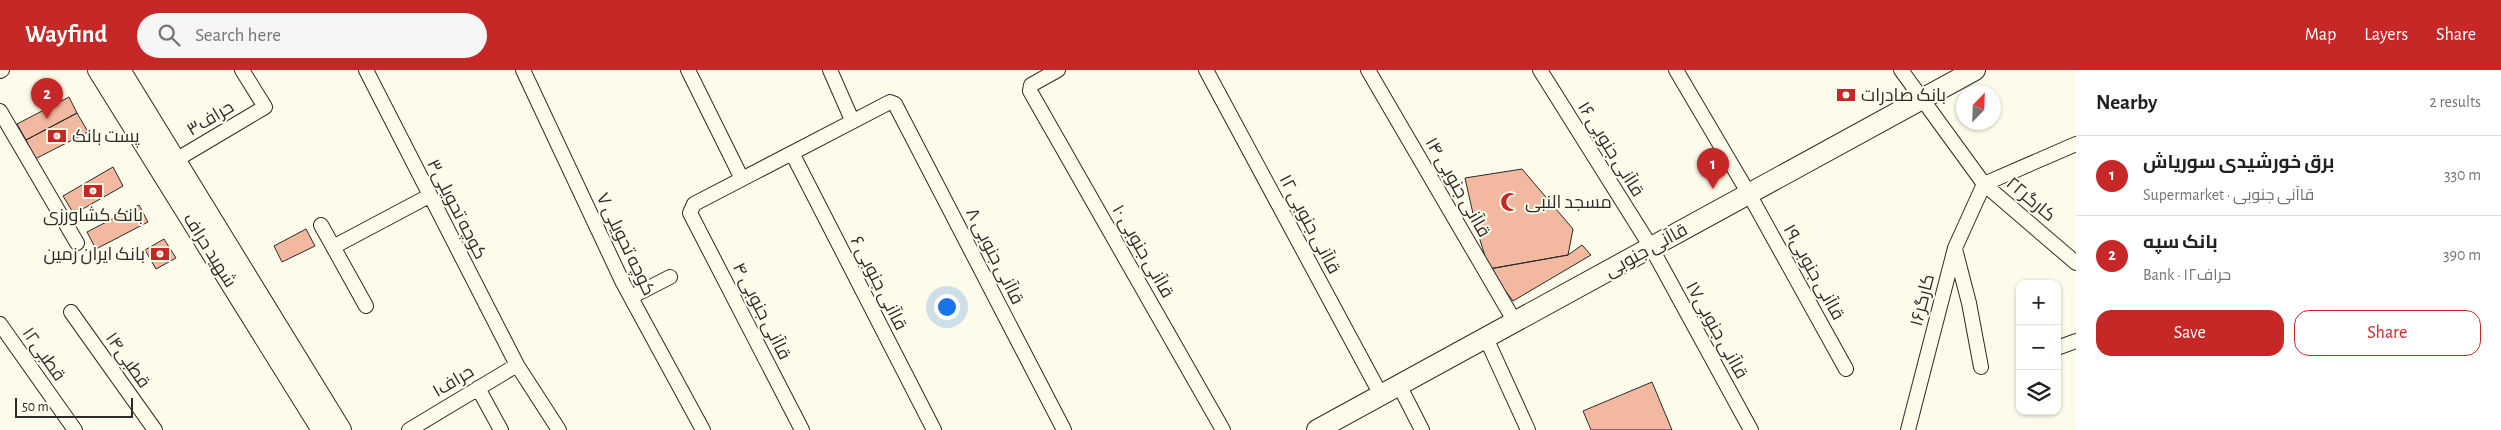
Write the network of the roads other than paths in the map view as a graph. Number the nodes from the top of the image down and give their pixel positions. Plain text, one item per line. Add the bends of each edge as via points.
1 (98, 70) edge
2 (120, 70) edge
3 (242, 70) edge
4 (366, 70) edge
5 (523, 70) edge
6 (688, 70) edge
7 (830, 70) edge
8 (1058, 70) edge
9 (1206, 70) edge
10 (1368, 70) edge
11 (1540, 70) edge
12 (1676, 70) edge
13 (1901, 70) edge
14 (1975, 70) edge
15 (1923, 98) junction
16 (0, 112) edge
17 (852, 120) junction
18 (2076, 144) edge
19 (792, 153) junction
20 (174, 161) junction
21 (742, 179) junction
22 (1984, 184) junction
23 (1750, 194) junction
24 (429, 196) junction
25 (322, 225) dead end
26 (77, 243) dead end
27 (333, 246) junction
28 (1651, 248) junction
29 (1955, 248) junction
30 (2076, 262) edge
31 (670, 277) dead end
32 (631, 297) junction
33 (366, 306) dead end
34 (71, 312) dead end
35 (1515, 322) junction
36 (0, 324) edge
37 (1486, 338) junction
38 (2076, 341) edge
39 (2061, 347) edge
40 (517, 365) junction
41 (1981, 367) dead end
42 (1846, 369) dead end
43 (1399, 385) junction
44 (478, 388) junction
45 (1381, 395) junction
46 (75, 430) edge
47 (154, 430) edge
48 (322, 430) edge
49 (341, 430) edge
50 (409, 430) edge
51 (501, 430) edge
52 (559, 430) edge
53 (703, 430) edge
54 (802, 430) edge
55 (934, 430) edge
56 (1064, 430) edge
57 (1223, 430) edge
58 (1318, 430) edge
59 (1422, 430) edge
60 (1528, 430) edge
61 (1751, 430) edge
62 (1908, 430) edge

1 - 48 main road, شهید حراف
2 - 20 main road
3 - 20 street, ۳حراف via 265,107
4 - 24 street, کوچه تحویلی۳
5 - 32 street, کوچه تحویلی ۷
6 - 21 street
7 - 17 street
8 - 57 street, قاآنی جنوبی ۱۰ via 1031,84 1030,91
9 - 45 street, قاآنی جنوبی ۱۲
10 - 35 street, قاآنی جنوبی ۱۴
11 - 28 street, قاآنی جنوبی ۱۶
12 - 23 street, قاآنی جنوبی۱۹
13 - 15 street, ۲۲کارگر
14 - 15 main road, قاآنی جنوبی
15 - 22 street, ۲۲کارگر
15 - 23 main road, قاآنی جنوبی
16 - 26 street
17 - 19 street
17 - 56 street, قاآنی جنوبی ۸ via 890,102 895,104
18 - 22 street
19 - 21 street
19 - 55 street, قاآنی جنوبی ۶
20 - 49 main road
21 - 54 street, قاآنی جنوبی ۴ via 694,204 690,213
22 - 29 street, کارگر۱۶
22 - 30 street, ۲۲کارگر
23 - 28 main road, قاآنی جنوبی
23 - 42 street, قاآنی جنوبی۱۹
24 - 27 street
24 - 40 street, کوچه تحویلی۳
25 - 27 street
27 - 33 street
28 - 35 main road, قاآنی جنوبی
28 - 61 street, قاآنی جنوبی۱۷
29 - 41 street
29 - 62 street, کارگر۱۶
31 - 32 street
32 - 53 street, کوچه تحویلی ۷
34 - 47 street, قطبی۱۴
35 - 37 main road, قاآنی جنوبی
36 - 46 street, قطبی۱۲
37 - 43 main road, قاآنی جنوبی
37 - 60 street
38 - 39 street
40 - 44 street, حراف۱
40 - 52 street, کوچه تحویلی۳
43 - 45 main road, قاآنی جنوبی
43 - 59 street
44 - 50 street, حراف۱
44 - 51 street
45 - 58 main road, قاآنی جنوبی

